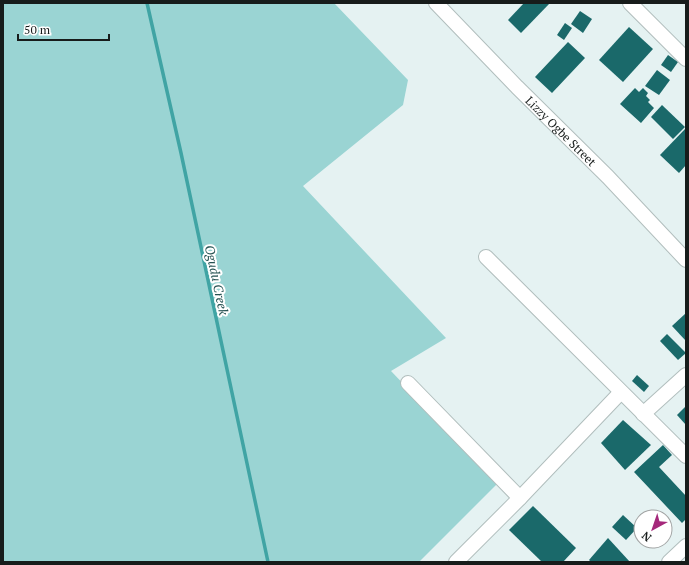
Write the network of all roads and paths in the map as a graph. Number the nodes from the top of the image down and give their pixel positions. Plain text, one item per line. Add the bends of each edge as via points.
1 (436, 3) edge
2 (630, 3) edge
3 (686, 59) edge
4 (486, 257) dead end
5 (686, 260) edge
6 (686, 374) edge
7 (408, 383) dead end
8 (621, 392) junction
9 (643, 414) junction
10 (686, 456) edge
11 (520, 498) junction
12 (686, 546) edge
13 (456, 562) edge
14 (669, 562) edge

1 - 5 street, Lizzy Ogbe Street via 608,176
2 - 3 street
4 - 8 street
6 - 9 street
7 - 11 street
8 - 9 street
8 - 11 street
9 - 10 street
11 - 13 street
12 - 14 street

